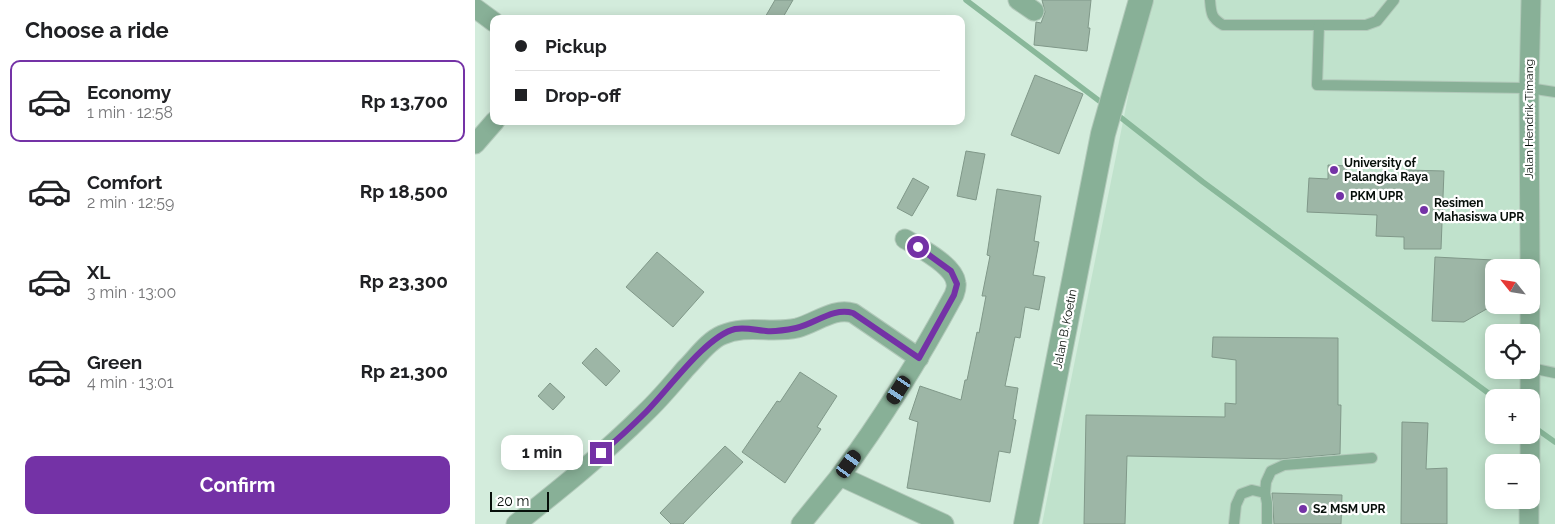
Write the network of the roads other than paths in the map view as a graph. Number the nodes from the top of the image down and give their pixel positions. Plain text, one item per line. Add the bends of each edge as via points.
1 (1018, 0) edge
2 (1141, 0) edge
3 (1211, 0) edge
4 (1394, 0) edge
5 (1531, 0) edge
6 (475, 8) edge
7 (1034, 11) dead end
8 (490, 19) edge
9 (1319, 25) junction
10 (1529, 88) junction
11 (1555, 92) edge
12 (492, 125) edge
13 (475, 144) edge
14 (905, 239) dead end
15 (1530, 259) edge
16 (919, 358) junction
17 (1540, 370) edge
18 (1555, 373) edge
19 (1372, 458) dead end
20 (840, 476) junction
21 (1265, 493) junction
22 (1529, 509) edge
23 (517, 524) edge
24 (801, 524) edge
25 (944, 524) edge
26 (1026, 524) edge
27 (1234, 524) edge
28 (1267, 524) edge
29 (1529, 524) edge

1 - 7 street
2 - 26 street, Jalan B. Koetin via 1103,134
3 - 9 lane via 1211,13 1217,22 1223,24
4 - 9 lane via 1377,21 1366,25
5 - 10 street, Jalan Hendrik Timang
6 - 8 street
9 - 10 lane via 1317,85
10 - 11 lane
10 - 15 street, Jalan Hendrik Timang
12 - 13 street
14 - 16 street via 943,264 951,271 957,284
16 - 20 street
16 - 23 street via 845,310 788,330 749,328 719,336 615,441
17 - 18 lane
19 - 21 lane via 1284,465 1271,471
20 - 24 street
20 - 25 street
21 - 27 lane via 1253,490 1241,494 1236,504
21 - 28 lane
22 - 29 street

